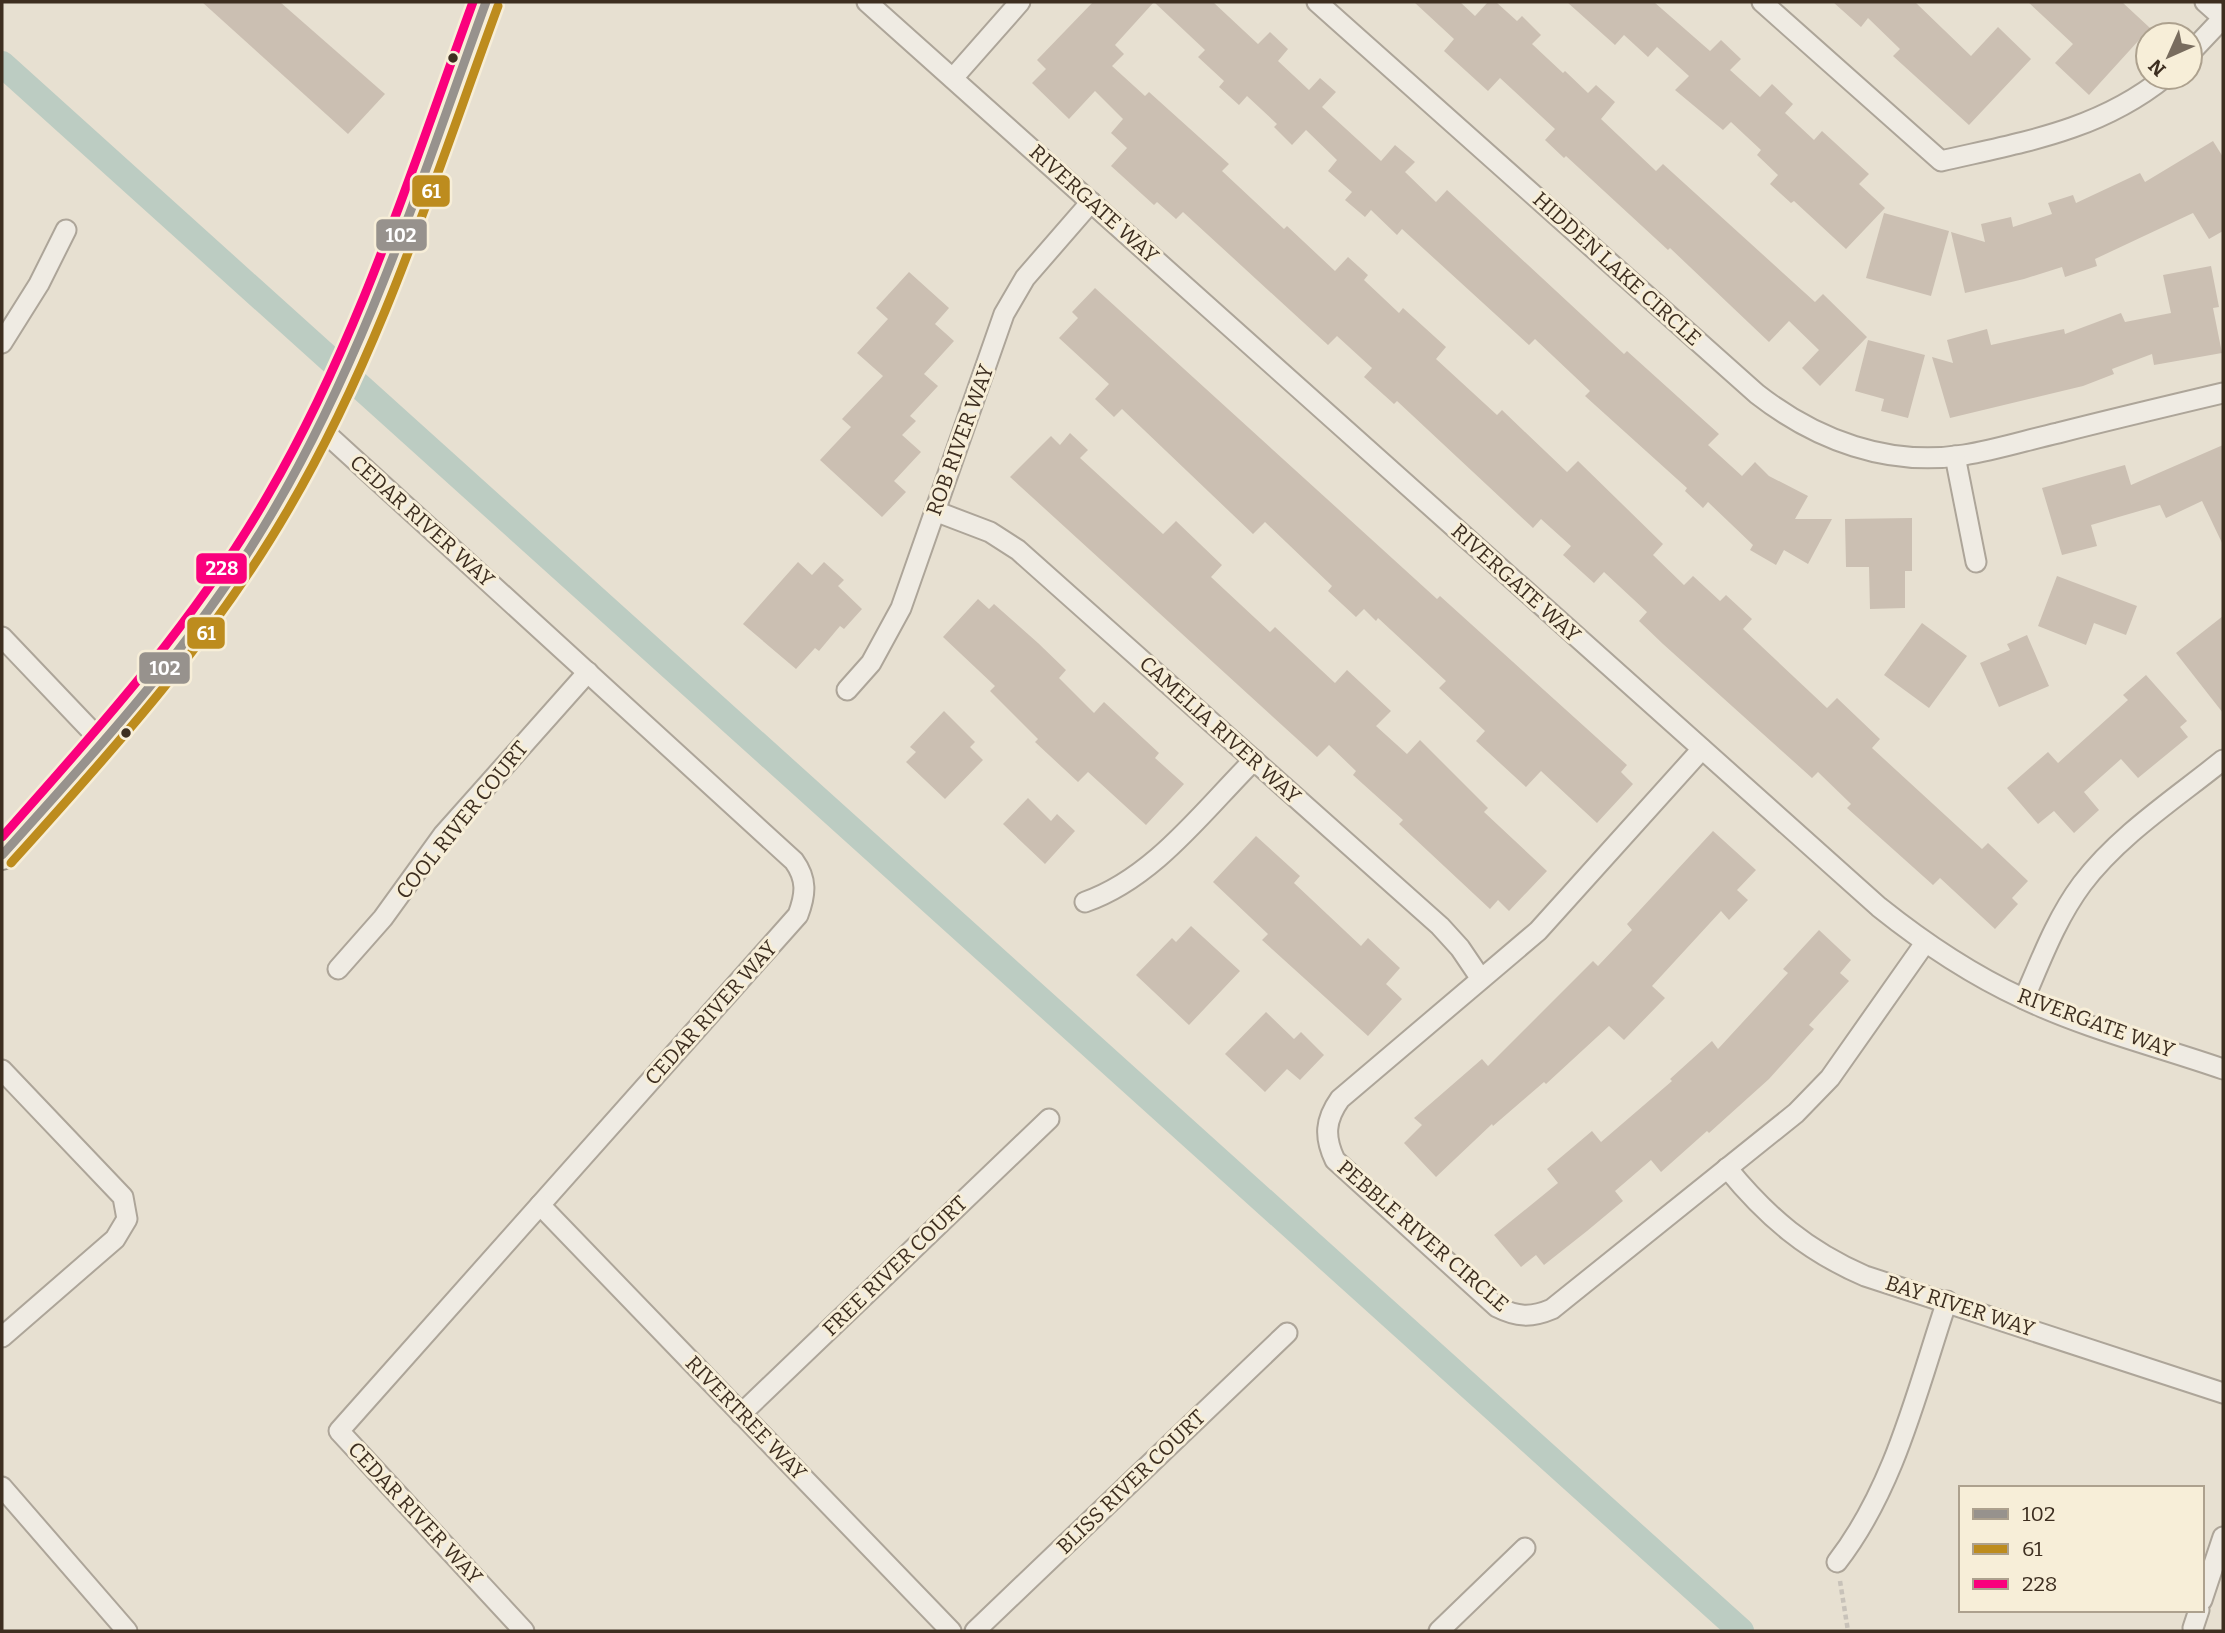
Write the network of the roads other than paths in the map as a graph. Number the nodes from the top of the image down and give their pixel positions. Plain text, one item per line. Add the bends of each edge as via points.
1 (486, 2) edge
2 (867, 2) edge
3 (1020, 2) edge
4 (1317, 2) edge
5 (1762, 2) edge
6 (2205, 2) edge
7 (2223, 18) edge
8 (2204, 39) edge
9 (953, 78) junction
10 (2148, 91) edge
11 (1091, 202) junction
12 (66, 230) dead end
13 (2, 343) edge
14 (2223, 393) edge
15 (319, 428) junction
16 (1955, 456) junction
17 (935, 510) junction
18 (1976, 562) dead end
19 (2, 638) edge
20 (588, 672) junction
21 (847, 690) dead end
22 (102, 742) junction
23 (1702, 749) junction
24 (1254, 760) junction
25 (2223, 760) edge
26 (2, 855) edge
27 (1085, 902) dead end
28 (1924, 943) junction
29 (338, 969) dead end
30 (1481, 979) junction
31 (2024, 999) junction
32 (2223, 1069) edge
33 (2, 1070) edge
34 (1049, 1119) dead end
35 (1727, 1168) junction
36 (540, 1205) junction
37 (1947, 1301) junction
38 (1287, 1333) dead end
39 (2, 1337) edge
40 (2223, 1393) edge
41 (741, 1414) junction
42 (2, 1487) edge
43 (2223, 1538) edge
44 (1525, 1548) dead end
45 (1837, 1563) road end
46 (2204, 1594) edge
47 (127, 1631) edge
48 (524, 1631) edge
49 (951, 1631) edge
50 (975, 1631) edge
51 (1439, 1631) edge

1 - 15 street via 357,342
2 - 9 street, RIVERGATE WAY
3 - 9 street
4 - 16 street, HIDDEN LAKE CIRCLE via 1781,413 1853,447 1892,456
5 - 10 street via 1941,161 2071,130
6 - 7 street
7 - 8 street
9 - 11 street, RIVERGATE WAY
11 - 17 street, ROB RIVER WAY via 1026,278 1004,314
11 - 23 street, RIVERGATE WAY
12 - 13 street
14 - 16 street, HIDDEN LAKE CIRCLE
15 - 20 street, CEDAR RIVER WAY
15 - 22 street via 265,526 211,609
16 - 18 street
17 - 21 street, ROB RIVER WAY via 890,633
17 - 24 street, CAMELIA RIVER WAY via 990,532 1018,550
19 - 22 street
20 - 29 street, COOL RIVER COURT via 443,835 383,918
20 - 36 street, CEDAR RIVER WAY via 794,861 805,882 805,898 798,915
22 - 26 street
23 - 28 street, RIVERGATE WAY
23 - 30 street, PEBBLE RIVER CIRCLE via 1538,931
24 - 27 street via 1139,876 1112,893
24 - 30 street, CAMELIA RIVER WAY via 1440,926
25 - 31 street via 2125,839 2082,883 2059,919
28 - 31 street, RIVERGATE WAY
28 - 35 street, PEBBLE RIVER CIRCLE via 1830,1077 1796,1113
30 - 35 street, PEBBLE RIVER CIRCLE via 1339,1099 1326,1128 1335,1160 1497,1307 1527,1317 1552,1309
31 - 32 street, RIVERGATE WAY
33 - 39 street via 123,1197 127,1219 115,1239
34 - 41 street, FREE RIVER COURT
35 - 37 street, BAY RIVER WAY via 1769,1216 1830,1261
36 - 41 street, RIVERTREE WAY
36 - 48 street, CEDAR RIVER WAY via 339,1431
37 - 40 street, BAY RIVER WAY
37 - 45 street via 1883,1488
38 - 50 street, BLISS RIVER COURT
41 - 49 street, RIVERTREE WAY
42 - 47 street
43 - 46 street
44 - 51 street

